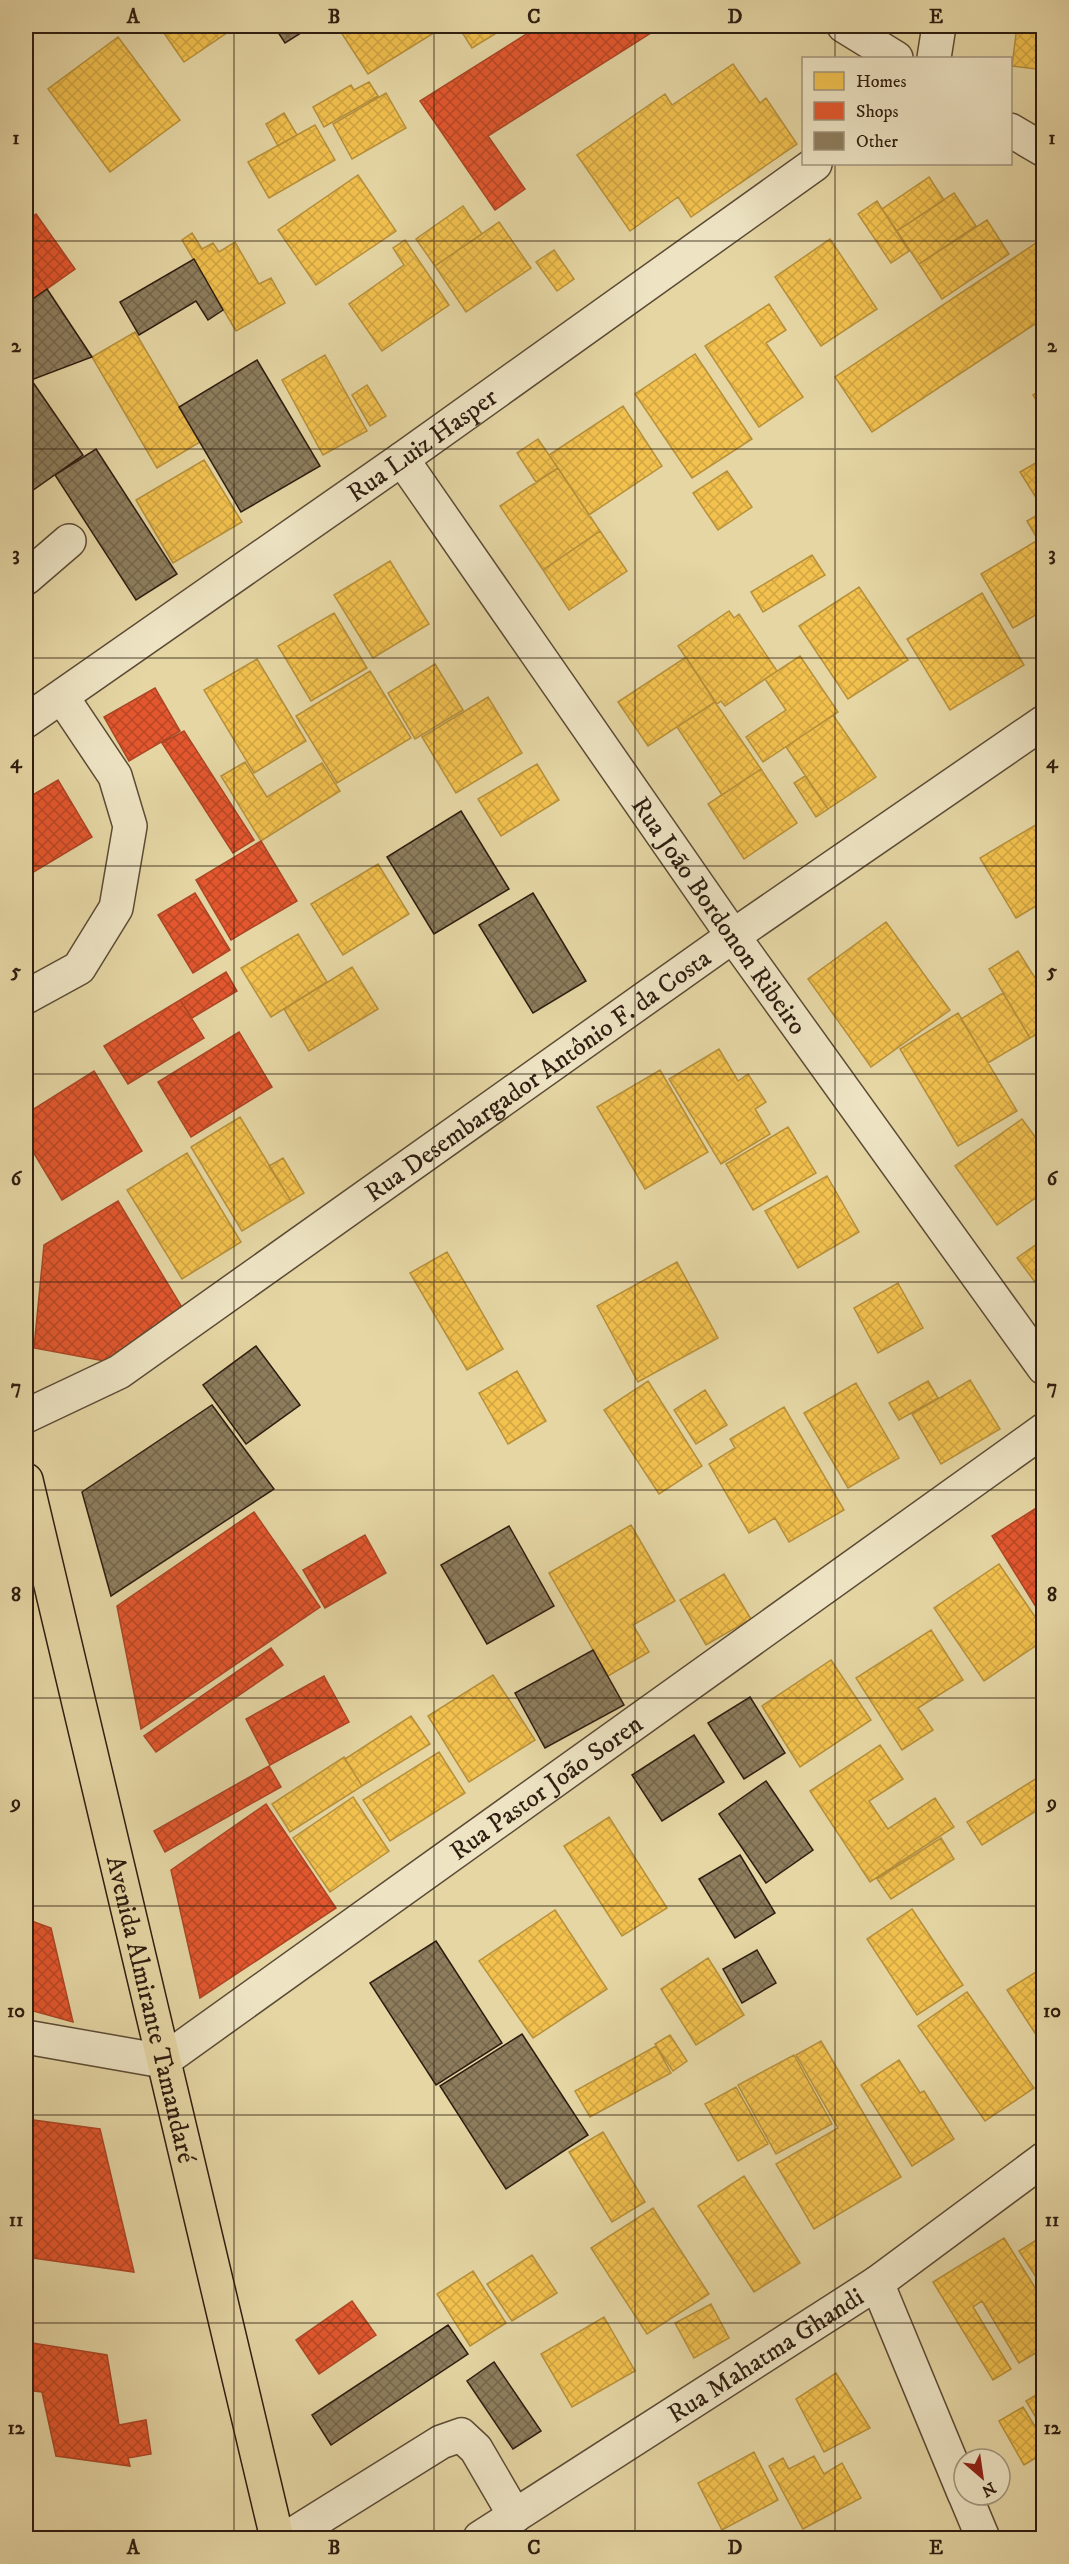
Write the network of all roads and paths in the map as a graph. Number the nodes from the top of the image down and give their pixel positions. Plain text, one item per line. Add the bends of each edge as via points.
1 (844, 26) edge
2 (939, 26) edge
3 (894, 57) edge
4 (934, 57) edge
5 (1012, 131) edge
6 (1044, 150) edge
7 (814, 165) edge
8 (402, 459) junction
9 (69, 541) dead end
10 (26, 578) edge
11 (62, 697) junction
12 (26, 721) edge
13 (1044, 722) edge
14 (733, 936) junction
15 (26, 997) edge
16 (1044, 1368) edge
17 (26, 1416) edge
18 (1044, 1430) edge
19 (26, 1480) edge
20 (26, 2037) edge
21 (163, 2061) junction
22 (1044, 2159) edge
23 (877, 2283) junction
24 (952, 2465) edge
25 (970, 2507) edge
26 (515, 2516) junction
27 (276, 2538) edge
28 (287, 2538) edge
29 (480, 2538) edge
30 (983, 2538) edge

1 - 3 street
2 - 4 street
5 - 6 street
7 - 8 street, Rua Luiz Hasper
8 - 11 street, Rua Luiz Hasper
8 - 14 street, Rua João Bordonon Ribeiro
9 - 10 street
11 - 12 street, Rua Luiz Hasper
11 - 15 street via 115,776 130,826 116,908 79,968
13 - 14 street, Rua Desembargador Antônio F. da Costa
14 - 16 street, Rua João Bordonon Ribeiro
14 - 17 street, Rua Desembargador Antônio F. da Costa via 119,1372
18 - 21 street, Rua Pastor João Soren
19 - 21 highway, Avenida Almirante Tamandaré
20 - 21 street
21 - 27 highway, Avenida Almirante Tamandaré
22 - 23 street, Rua Mahatma Ghandi
23 - 24 street
23 - 26 street, Rua Mahatma Ghandi
25 - 30 street
26 - 28 street via 476,2449 461,2435 441,2442
26 - 29 street, Rua Mahatma Ghandi

